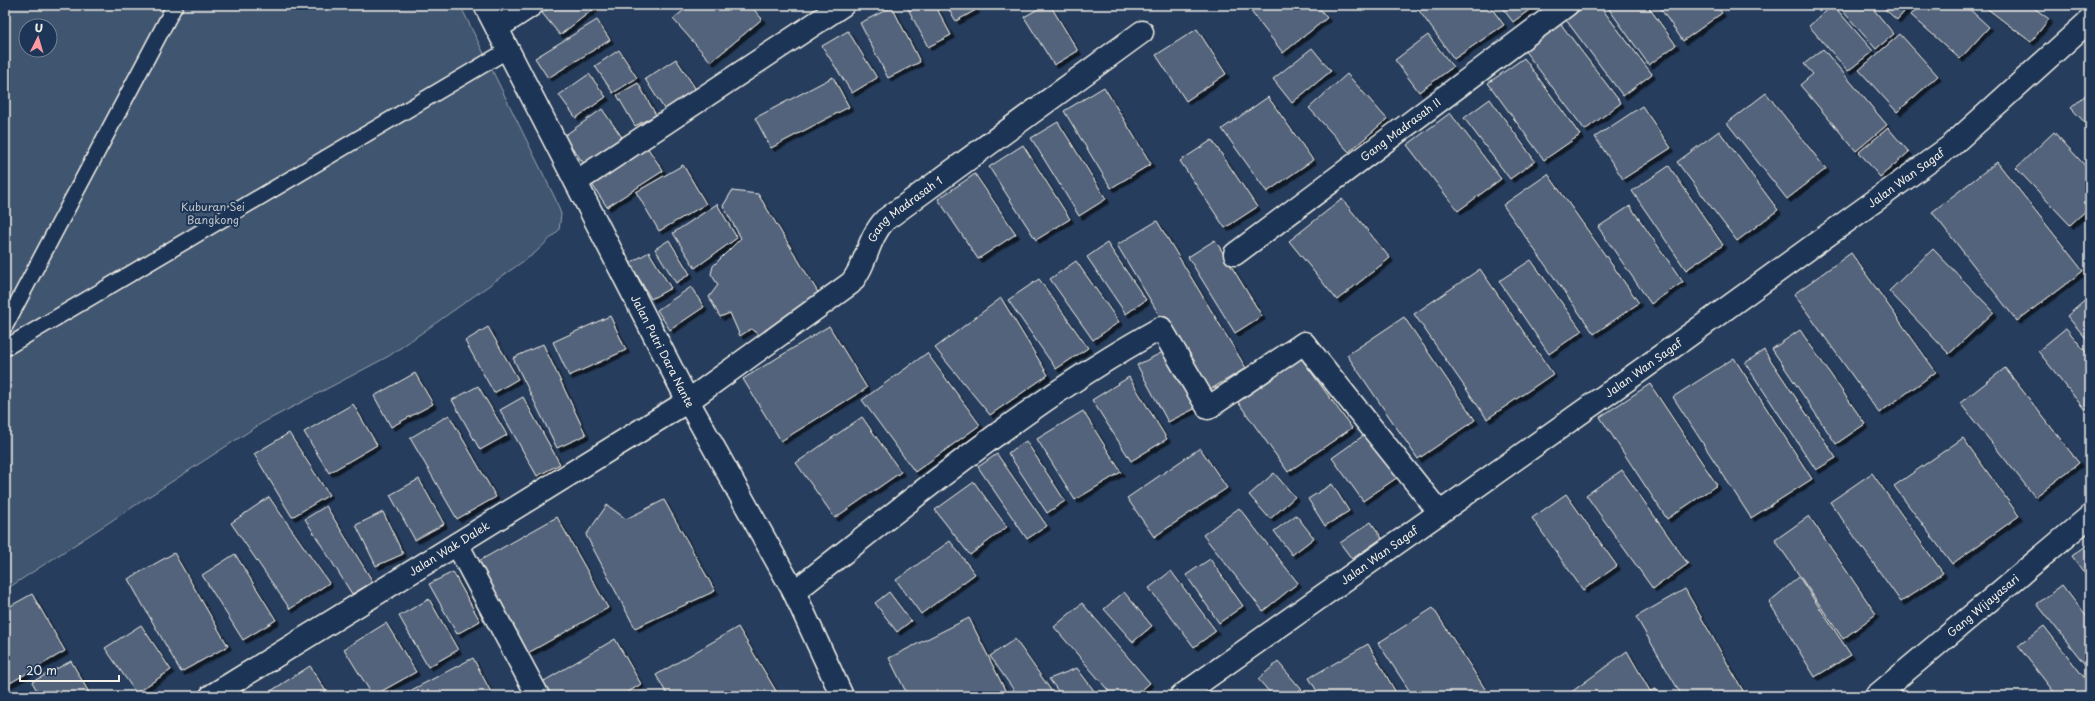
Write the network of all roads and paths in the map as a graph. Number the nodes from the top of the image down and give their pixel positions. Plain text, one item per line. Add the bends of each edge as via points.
1 (175, 5) edge
2 (486, 5) edge
3 (532, 5) edge
4 (843, 5) edge
5 (1567, 5) edge
6 (2090, 20) edge
7 (497, 28) junction
8 (1142, 32) dead end
9 (508, 50) junction
10 (576, 182) junction
11 (1235, 254) dead end
12 (5, 326) edge
13 (25, 337) junction
14 (5, 348) edge
15 (688, 401) junction
16 (1440, 513) junction
17 (2090, 516) edge
18 (457, 544) junction
19 (794, 592) junction
20 (211, 696) edge
21 (538, 696) edge
22 (842, 696) edge
23 (1181, 696) edge
24 (1876, 696) edge

1 - 12 lane
2 - 7 street, Jalan Putri Dara Nante
3 - 7 street
4 - 10 street
5 - 11 street, Gang Madrasah II
6 - 16 street, Jalan Wan Sagaf via 1952,145
7 - 9 street, Jalan Putri Dara Nante
8 - 15 street, Gang Madrasah 1 via 885,220 873,234 858,275 851,283
9 - 10 street, Jalan Putri Dara Nante
9 - 13 lane
10 - 15 street, Jalan Putri Dara Nante
12 - 13 lane
13 - 14 lane
15 - 18 street, Jalan Wak Dalek
15 - 19 street, Jalan Putri Dara Nante
16 - 19 street via 1304,343 1208,408 1161,328 1120,351 1014,424
16 - 23 street, Jalan Wan Sagaf
17 - 24 street, Gang Wijayasari
18 - 20 street, Jalan Wak Dalek
18 - 21 street
19 - 22 street, Jalan Putri Dara Nante

